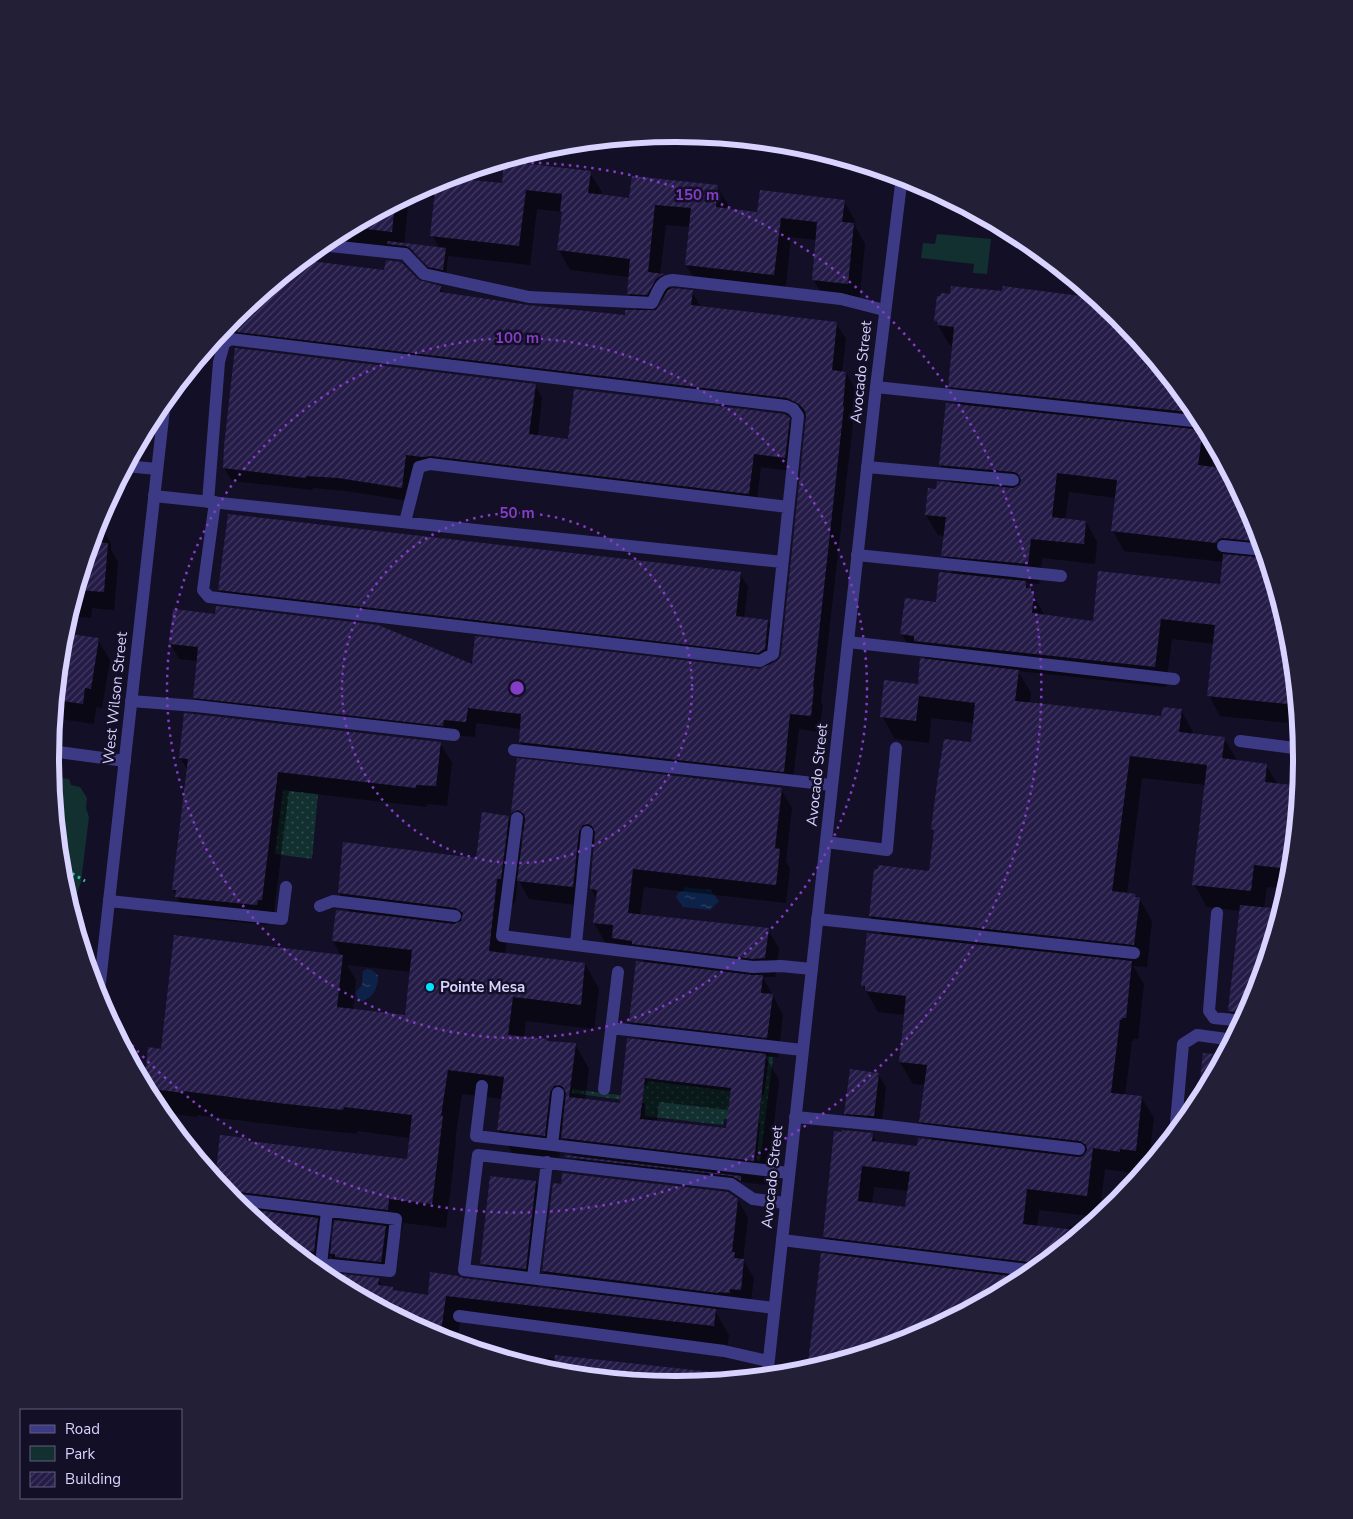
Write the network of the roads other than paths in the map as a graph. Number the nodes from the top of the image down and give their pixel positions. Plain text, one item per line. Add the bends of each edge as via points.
1 (901, 185) edge
2 (334, 246) edge
3 (884, 310) junction
4 (876, 387) junction
5 (163, 416) edge
6 (1193, 421) edge
7 (133, 467) edge
8 (867, 467) junction
9 (157, 469) junction
10 (1013, 480) dead end
11 (154, 496) junction
12 (212, 502) junction
13 (788, 507) junction
14 (406, 522) junction
15 (1223, 546) dead end
16 (1257, 549) edge
17 (858, 555) junction
18 (782, 562) junction
19 (1061, 576) dead end
20 (848, 642) junction
21 (1174, 679) dead end
22 (131, 701) junction
23 (454, 735) dead end
24 (1240, 741) dead end
25 (896, 748) dead end
26 (1294, 748) edge
27 (514, 750) dead end
28 (59, 752) edge
29 (125, 761) junction
30 (832, 785) junction
31 (517, 818) dead end
32 (587, 832) dead end
33 (826, 842) junction
34 (286, 887) dead end
35 (109, 901) junction
36 (320, 906) dead end
37 (1217, 913) dead end
38 (455, 916) dead end
39 (817, 919) junction
40 (576, 944) junction
41 (1134, 953) dead end
42 (812, 969) junction
43 (618, 972) dead end
44 (100, 980) edge
45 (1237, 1020) edge
46 (611, 1028) junction
47 (1228, 1039) edge
48 (802, 1050) junction
49 (482, 1086) dead end
50 (604, 1089) dead end
51 (558, 1092) dead end
52 (795, 1117) junction
53 (1176, 1123) edge
54 (552, 1145) junction
55 (1079, 1149) dead end
56 (547, 1162) junction
57 (789, 1173) junction
58 (245, 1201) edge
59 (785, 1203) junction
60 (327, 1211) junction
61 (782, 1240) junction
62 (1025, 1270) edge
63 (533, 1278) junction
64 (774, 1308) junction
65 (459, 1316) dead end
66 (768, 1361) junction
67 (767, 1370) edge

1 - 3 street, Avocado Street
2 - 3 street via 405,254 424,274 529,297 652,303 663,283 674,280 842,299
3 - 4 street, Avocado Street
4 - 6 street
4 - 8 street, Avocado Street
5 - 9 street, West Wilson Street
7 - 9 street
8 - 10 street
8 - 17 street, Avocado Street
9 - 11 street, West Wilson Street
11 - 12 street
11 - 22 street, West Wilson Street
12 - 13 street via 219,362 224,344 230,339 786,406 798,416
12 - 14 street
12 - 18 street via 203,590 209,597 760,660 772,654
13 - 14 street via 430,464 419,467
13 - 18 street
14 - 18 street
15 - 16 street
17 - 19 street
17 - 20 street, Avocado Street
20 - 21 street
20 - 30 street, Avocado Street
22 - 23 street
22 - 29 street, West Wilson Street
24 - 26 street
25 - 33 street via 887,850
27 - 30 street
28 - 29 street
29 - 35 street, West Wilson Street
30 - 33 street, Avocado Street
31 - 40 street via 502,936
32 - 40 street
33 - 39 street, Avocado Street
34 - 35 street via 282,918
35 - 44 street, West Wilson Street
36 - 38 street via 333,902
37 - 45 street via 1209,1011 1214,1018
39 - 41 street
39 - 42 street, Avocado Street
40 - 42 street via 753,966
42 - 48 street, Avocado Street
43 - 46 street
46 - 48 street
46 - 50 street
47 - 53 street via 1197,1035 1183,1044
48 - 52 street, Avocado Street
49 - 54 street via 476,1136
51 - 54 street
52 - 55 street
52 - 57 street, Avocado Street
54 - 57 street
56 - 59 street via 731,1184 752,1199
56 - 63 street
56 - 63 street via 478,1155 464,1270
57 - 59 street, Avocado Street
58 - 60 street
59 - 61 street, Avocado Street
60 - 60 street via 396,1219 390,1271 321,1264
61 - 62 street
61 - 64 street, Avocado Street
63 - 64 street
64 - 66 street, Avocado Street
65 - 66 street via 724,1351
66 - 67 street, Avocado Street

